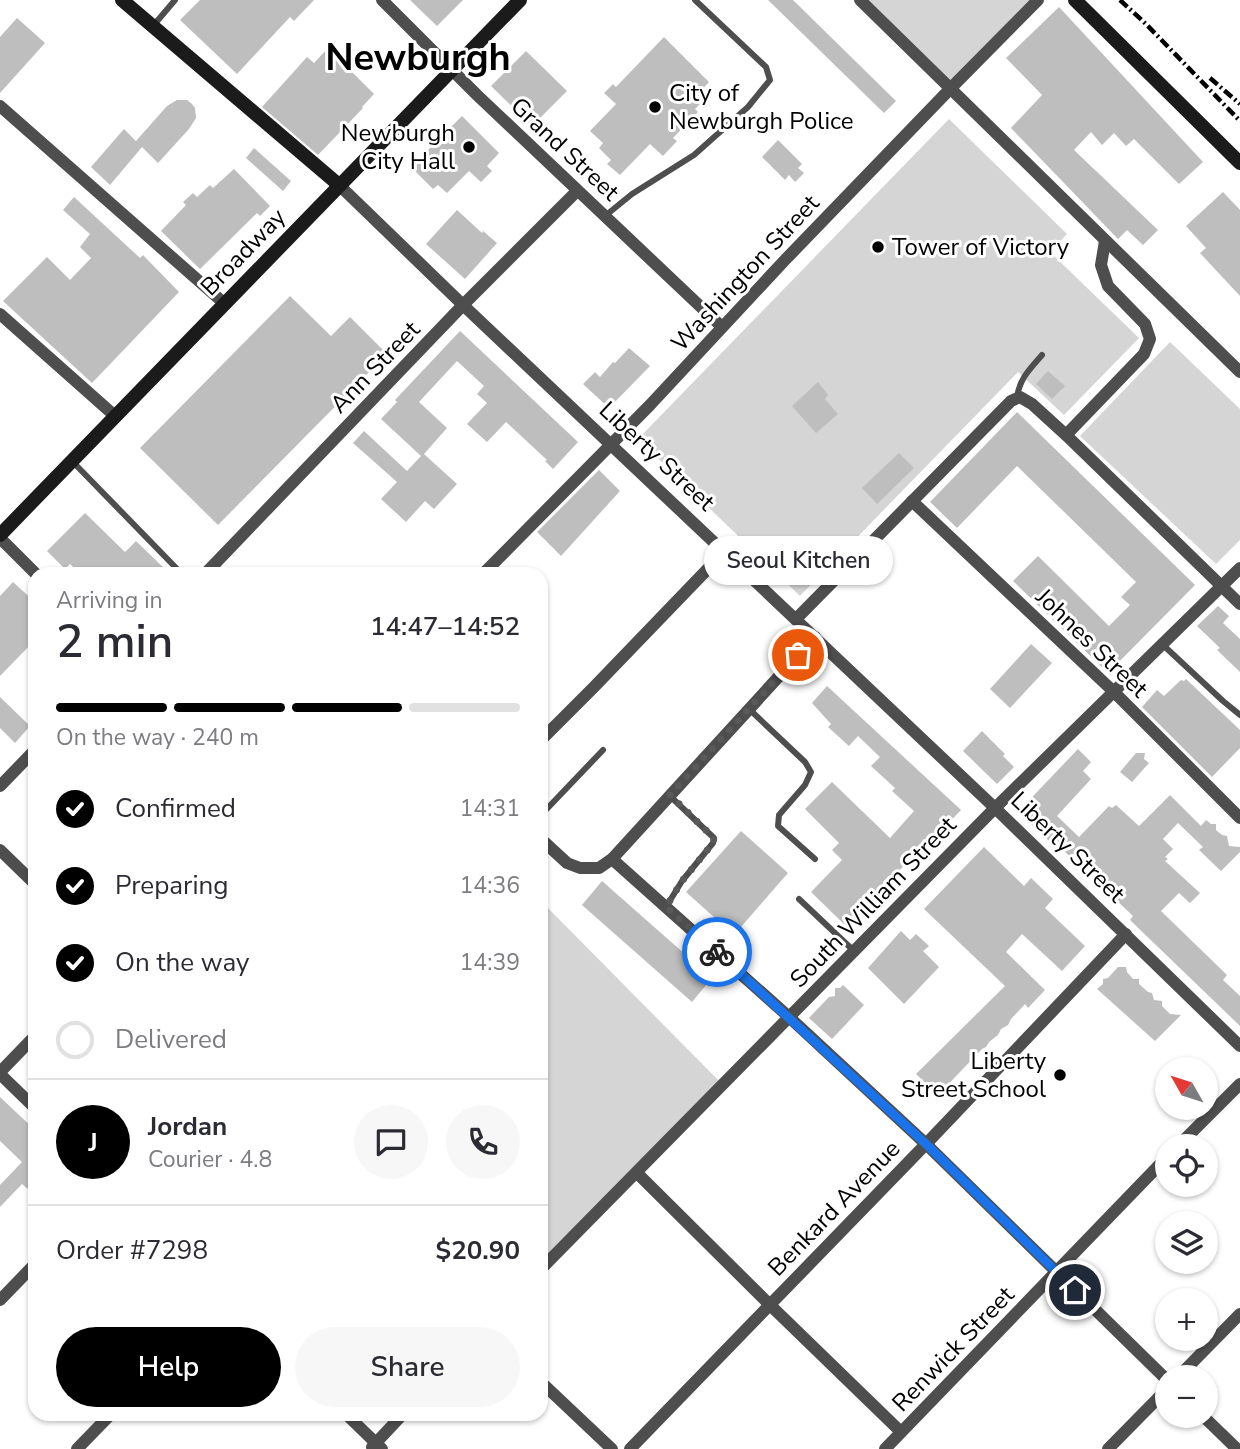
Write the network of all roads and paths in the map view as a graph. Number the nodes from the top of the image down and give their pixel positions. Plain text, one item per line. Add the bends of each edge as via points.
1 (122, 0) edge
2 (175, 0) edge
3 (382, 0) edge
4 (520, 0) edge
5 (695, 0) edge
6 (859, 0) edge
7 (1038, 0) edge
8 (1075, 0) edge
9 (153, 26) junction
10 (452, 70) junction
11 (951, 88) junction
12 (0, 106) edge
13 (1240, 163) edge
14 (339, 186) junction
15 (577, 191) junction
16 (605, 216) junction
17 (1105, 241) junction
18 (225, 304) junction
19 (463, 305) junction
20 (0, 314) edge
21 (722, 327) junction
22 (1042, 355) dead end
23 (1240, 372) edge
24 (1017, 398) junction
25 (116, 416) junction
26 (1066, 435) junction
27 (611, 443) junction
28 (72, 461) junction
29 (912, 501) junction
30 (0, 536) edge
31 (724, 551) junction
32 (29, 567) edge
33 (175, 567) edge
34 (212, 567) edge
35 (490, 567) edge
36 (1240, 568) edge
37 (1222, 586) junction
38 (1240, 604) edge
39 (796, 619) junction
40 (815, 637) junction
41 (1163, 645) junction
42 (1114, 692) junction
43 (750, 709) junction
44 (1240, 715) edge
45 (548, 733) edge
46 (603, 750) dead end
47 (28, 757) edge
48 (0, 786) edge
49 (670, 795) junction
50 (548, 808) edge
51 (995, 808) junction
52 (1240, 818) edge
53 (548, 845) edge
54 (0, 850) edge
55 (612, 859) junction
56 (815, 859) dead end
57 (28, 877) edge
58 (799, 899) dead end
59 (666, 907) junction
60 (1126, 934) junction
61 (854, 951) junction
62 (789, 1017) junction
63 (28, 1043) edge
64 (1240, 1046) edge
65 (0, 1073) edge
66 (1240, 1084) edge
67 (28, 1101) edge
68 (1190, 1134) edge
69 (926, 1144) junction
70 (1155, 1170) edge
71 (637, 1173) junction
72 (548, 1262) edge
73 (28, 1271) edge
74 (1057, 1272) junction
75 (0, 1300) edge
76 (769, 1304) junction
77 (1240, 1314) edge
78 (1190, 1365) edge
79 (1155, 1368) edge
80 (548, 1389) edge
81 (1155, 1401) edge
82 (104, 1421) edge
83 (352, 1421) edge
84 (397, 1421) edge
85 (1215, 1428) edge
86 (901, 1432) junction
87 (376, 1447) edge
88 (76, 1449) edge
89 (612, 1449) edge
90 (630, 1449) edge
91 (885, 1449) edge
92 (1108, 1449) edge
93 (1237, 1449) edge

1 - 9 street, Liberty Street
2 - 9 lane
3 - 10 street, Grand Street
4 - 10 street, Broadway
5 - 16 lane via 766,66 770,80 748,107 694,155
6 - 11 street
7 - 11 street, Washington Street
8 - 13 street
9 - 14 street, Liberty Street
10 - 14 street, Broadway
10 - 15 street, Grand Street
11 - 17 street
11 - 21 street, Washington Street
12 - 18 street
14 - 18 street, Broadway
14 - 19 street, Liberty Street
15 - 16 street, Grand Street
15 - 19 street, Ann Street
16 - 21 street, Grand Street
17 - 23 street
17 - 26 street via 1101,265 1108,286 1145,324 1150,339 1144,354
18 - 25 street, Broadway
19 - 27 street, Liberty Street
19 - 34 street, Ann Street
20 - 25 street
21 - 27 street, Washington Street
22 - 24 lane via 1024,375
24 - 26 street via 1032,404
24 - 29 street
25 - 28 street, Broadway
26 - 37 street
27 - 31 street, Liberty Street
27 - 35 street, Washington Street
28 - 30 street, Broadway
28 - 33 lane
29 - 39 street
29 - 42 street, Johnes Street
30 - 32 street
31 - 39 street, Liberty Street
31 - 45 street
36 - 37 street, South William Street
37 - 38 street
37 - 41 street, South William Street
39 - 40 street, Liberty Street
40 - 43 street
40 - 51 street, Liberty Street
41 - 42 street, South William Street
41 - 44 lane
42 - 51 street, South William Street
42 - 52 street, Johnes Street
43 - 49 street
43 - 56 lane via 811,772 779,815 778,826
46 - 50 lane
47 - 48 street
49 - 55 street
49 - 59 lane via 714,838
51 - 60 street, Liberty Street
51 - 61 street, South William Street
53 - 55 street via 580,868 599,868
54 - 57 street
55 - 59 street
58 - 61 lane
59 - 62 street
60 - 64 street, Liberty Street
60 - 69 street, Benkard Avenue
61 - 62 street, South William Street
62 - 69 street
62 - 71 street, South William Street
63 - 65 street
65 - 67 street
66 - 68 street
69 - 74 street
69 - 76 street, Benkard Avenue
70 - 74 street, Renwick Street
71 - 72 street, South William Street
71 - 76 street
73 - 75 street
74 - 79 street
74 - 86 street, Renwick Street
76 - 86 street
76 - 90 street, Benkard Avenue
77 - 78 street
80 - 89 street
81 - 92 street
82 - 88 street
83 - 87 street
84 - 87 street
85 - 93 street
86 - 91 street, Renwick Street

